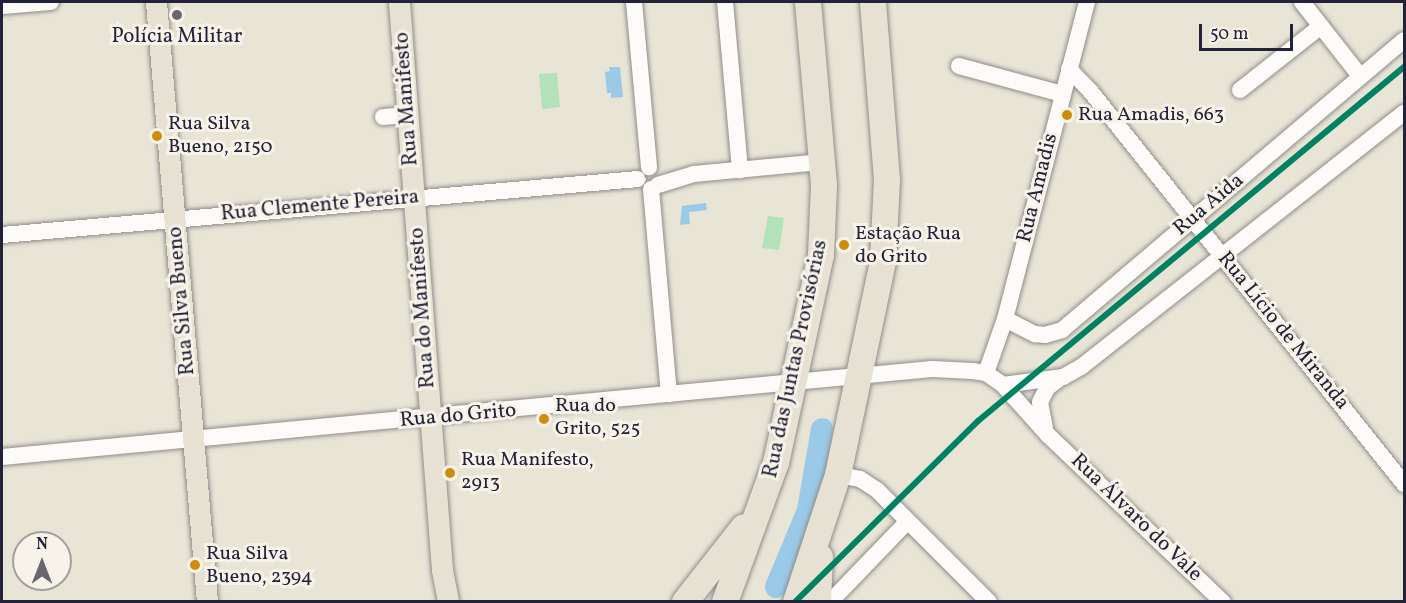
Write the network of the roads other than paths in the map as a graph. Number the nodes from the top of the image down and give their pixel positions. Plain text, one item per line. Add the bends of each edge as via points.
1 (51, 2) edge
2 (156, 2) edge
3 (399, 2) edge
4 (634, 2) edge
5 (725, 2) edge
6 (808, 2) edge
7 (873, 2) edge
8 (1087, 2) edge
9 (1302, 2) edge
10 (2, 6) edge
11 (1321, 26) junction
12 (1404, 40) edge
13 (958, 66) dead end
14 (1069, 69) junction
15 (1360, 76) junction
16 (1240, 90) dead end
17 (1062, 94) junction
18 (408, 115) junction
19 (383, 117) dead end
20 (1401, 122) edge
21 (822, 162) junction
22 (740, 170) junction
23 (651, 178) junction
24 (414, 197) junction
25 (1193, 219) junction
26 (175, 220) junction
27 (2, 235) edge
28 (1222, 254) junction
29 (1005, 319) junction
30 (986, 373) junction
31 (850, 377) junction
32 (1063, 377) junction
33 (801, 382) junction
34 (1003, 385) junction
35 (669, 394) junction
36 (431, 418) junction
37 (1048, 435) junction
38 (193, 439) junction
39 (2, 457) edge
40 (838, 475) junction
41 (1404, 484) edge
42 (765, 498) junction
43 (907, 522) junction
44 (821, 534) junction
45 (442, 570) junction
46 (207, 602) edge
47 (439, 602) edge
48 (448, 602) edge
49 (685, 602) edge
50 (725, 602) edge
51 (796, 602) edge
52 (818, 602) edge
53 (830, 602) edge
54 (988, 602) edge
55 (1223, 602) edge

1 - 10 street
2 - 26 main road, Rua Silva Bueno
3 - 18 main road, Rua Manifesto
4 - 23 street
5 - 22 street
6 - 21 highway, Rua das Juntas Provisórias
7 - 31 highway via 888,202 876,304
8 - 14 street, Rua Amadis
9 - 11 street
11 - 15 street
11 - 16 street
12 - 15 street, Rua Aida
13 - 17 street
14 - 17 street, Rua Amadis
14 - 25 street, Rua Lício de Miranda
15 - 25 street, Rua Aida
17 - 29 street, Rua Amadis
18 - 19 street
18 - 24 main road, Rua Manifesto
20 - 28 street
21 - 22 street, Rua Clemente Pereira
21 - 33 highway, Rua das Juntas Provisórias via 821,255
22 - 23 street, Rua Clemente Pereira
23 - 24 street, Rua Clemente Pereira
23 - 35 street
24 - 26 street, Rua Clemente Pereira
24 - 36 main road, Rua do Manifesto
25 - 28 street, Rua Lício de Miranda
25 - 29 street, Rua Aida via 1062,330 1035,334
26 - 27 street, Rua Clemente Pereira
26 - 38 main road, Rua Silva Bueno
28 - 32 street via 1098,354
28 - 41 street, Rua Lício de Miranda
29 - 30 street, Rua Amadis
30 - 31 street, Rua do Grito via 946,369
30 - 34 street, Rua Álvaro do Vale
31 - 33 street, Rua do Grito
31 - 40 highway
32 - 34 street
32 - 37 street via 1047,388 1040,402
33 - 35 street, Rua do Grito
33 - 42 highway, Rua das Juntas Provisórias
34 - 37 street, Rua Álvaro do Vale
35 - 36 street, Rua do Grito
36 - 38 street, Rua do Grito
36 - 45 main road
37 - 55 street, Rua Álvaro do Vale
38 - 39 street, Rua do Grito
38 - 46 main road, Rua Silva Bueno
40 - 43 street via 869,484
40 - 44 highway
42 - 49 highway
42 - 50 highway, Rua das Juntas Provisórias
43 - 53 street
43 - 54 street
44 - 51 highway
44 - 52 highway
45 - 47 main road
45 - 48 main road

